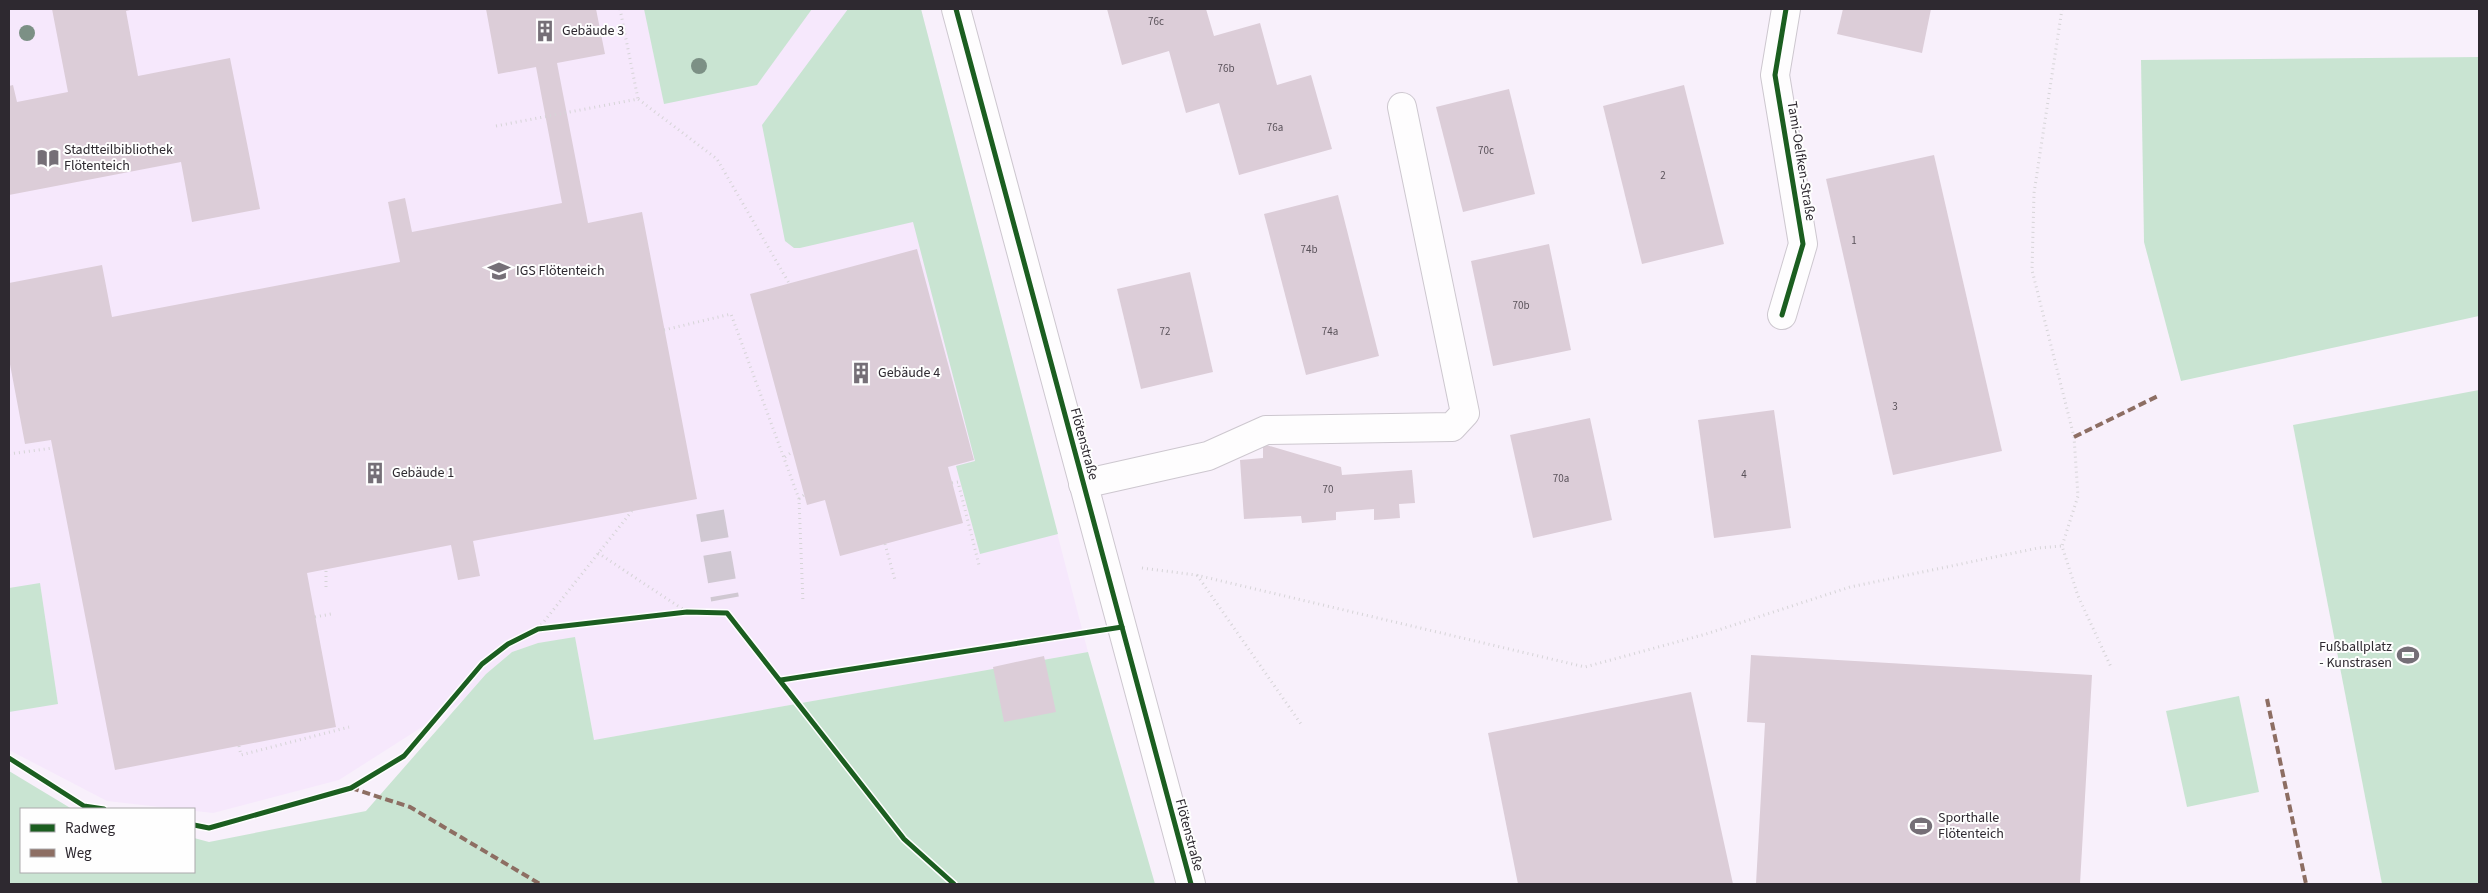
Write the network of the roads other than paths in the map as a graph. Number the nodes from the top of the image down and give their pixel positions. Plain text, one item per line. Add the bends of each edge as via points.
1 (956, 9) edge
2 (1786, 9) edge
3 (1402, 107) dead end
4 (1782, 315) dead end
5 (1083, 484) junction
6 (1191, 884) edge

1 - 5 street, Flötenstraße
2 - 4 street, Tami-Oelfken-Straße via 1776,75 1803,244
3 - 5 street via 1465,413 1452,427 1266,430 1208,456
5 - 6 street, Flötenstraße

